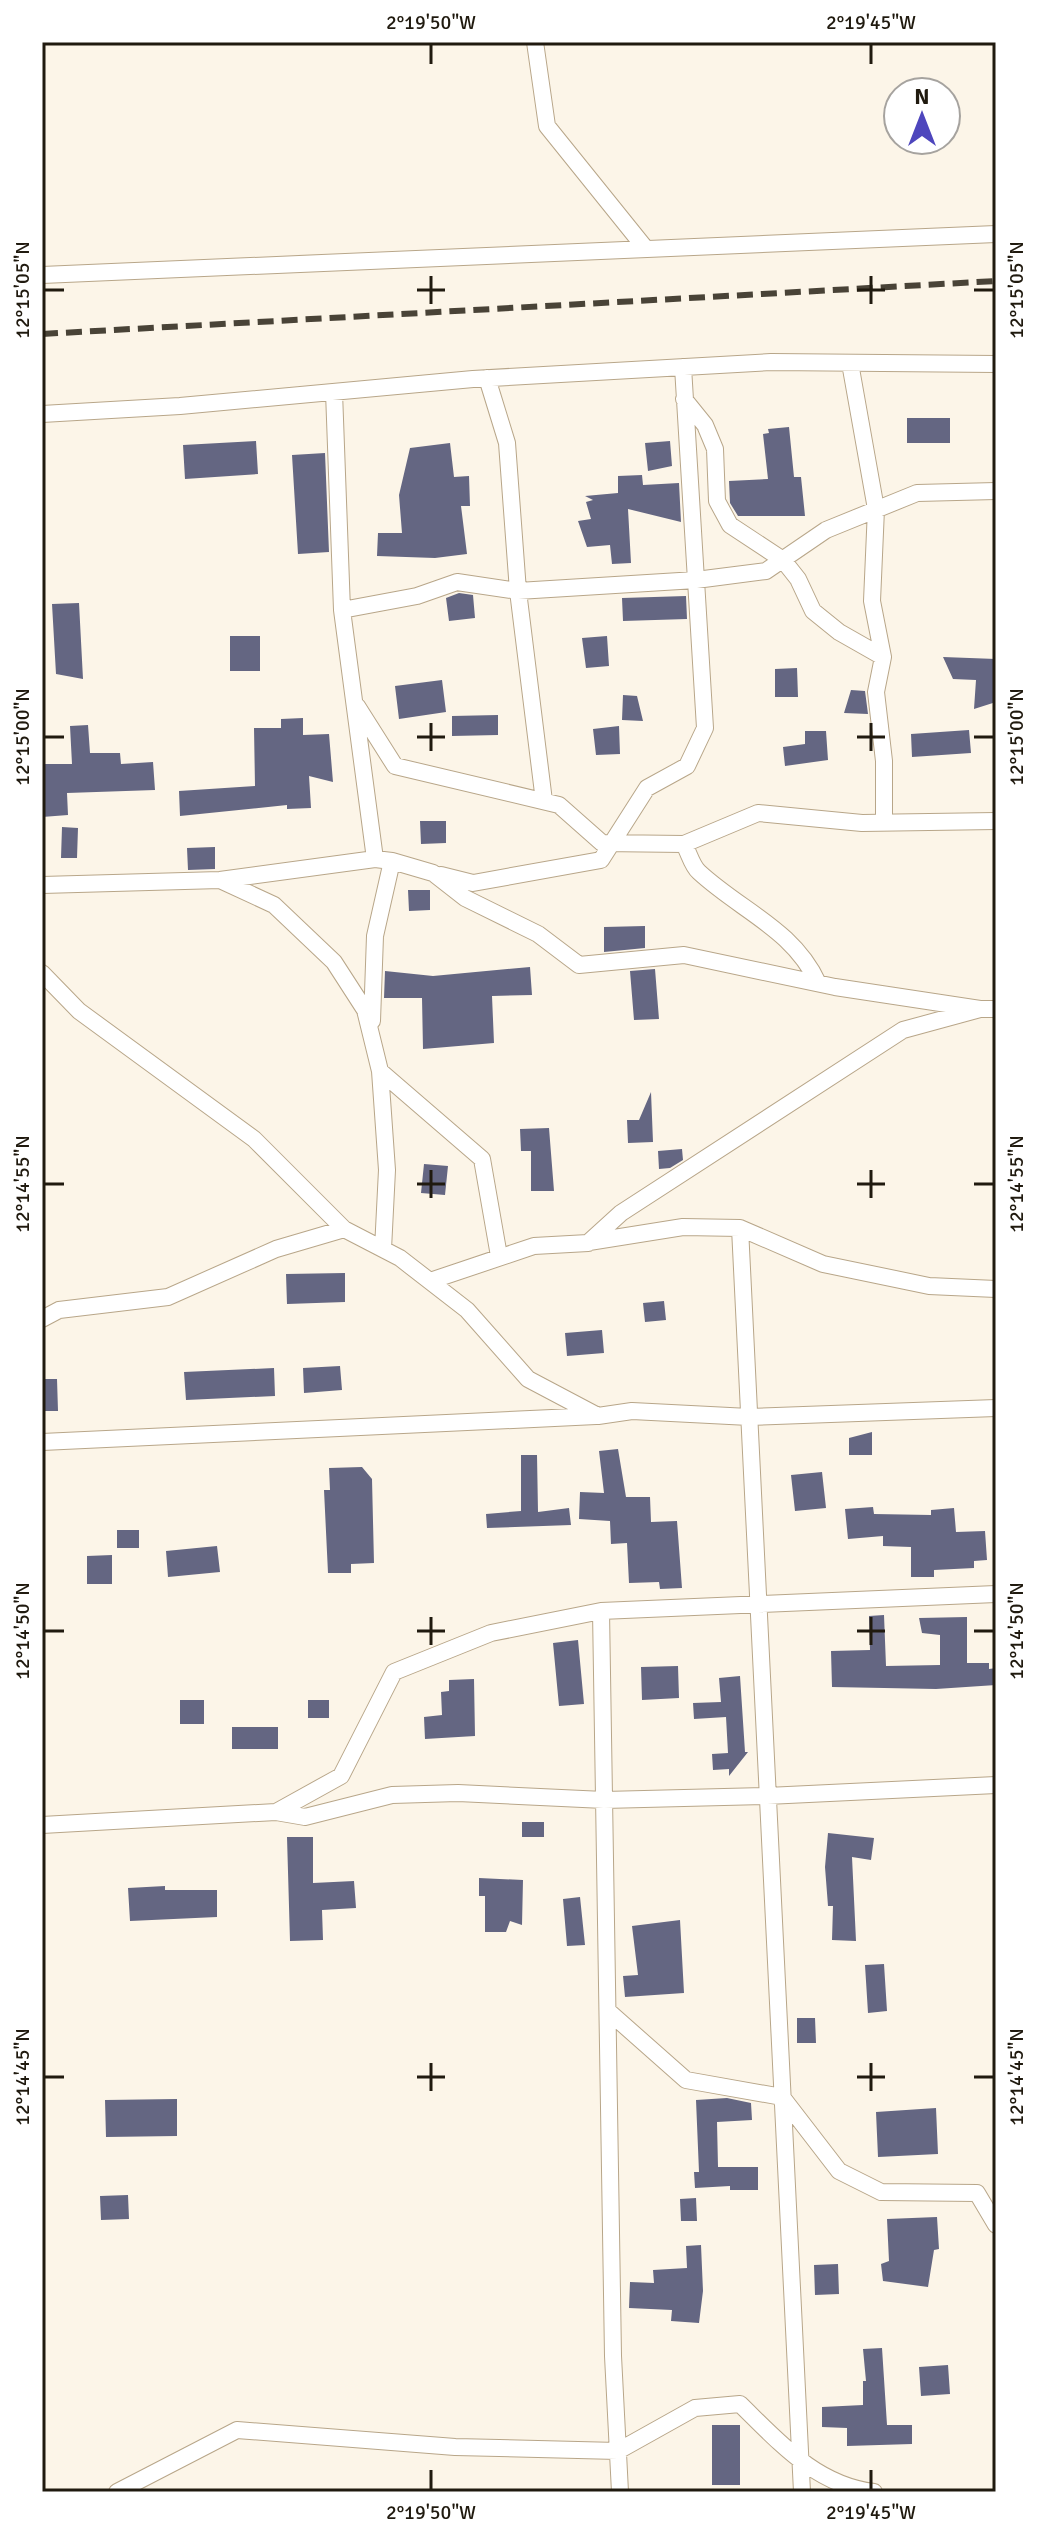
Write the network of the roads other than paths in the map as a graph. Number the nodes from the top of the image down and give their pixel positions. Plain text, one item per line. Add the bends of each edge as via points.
1 (535, 42) edge
2 (996, 234) edge
3 (646, 249) junction
4 (42, 275) edge
5 (850, 363) junction
6 (996, 364) edge
7 (683, 367) junction
8 (487, 378) junction
9 (334, 392) junction
10 (684, 399) junction
11 (42, 414) edge
12 (996, 491) edge
13 (876, 509) junction
14 (783, 560) junction
15 (696, 580) junction
16 (518, 591) junction
17 (342, 610) junction
18 (883, 657) junction
19 (357, 706) junction
20 (544, 801) junction
21 (996, 821) edge
22 (884, 823) junction
23 (610, 843) junction
24 (684, 844) junction
25 (383, 860) junction
26 (433, 873) junction
27 (220, 880) junction
28 (42, 885) edge
29 (42, 973) edge
30 (818, 983) junction
31 (988, 1009) edge
32 (371, 1035) junction
33 (386, 1075) junction
34 (740, 1228) junction
35 (344, 1229) junction
36 (588, 1243) junction
37 (383, 1249) junction
38 (499, 1256) junction
39 (430, 1281) junction
40 (996, 1289) edge
41 (42, 1319) edge
42 (996, 1408) edge
43 (598, 1416) junction
44 (749, 1417) junction
45 (42, 1442) edge
46 (996, 1594) edge
47 (758, 1602) junction
48 (601, 1611) junction
49 (996, 1785) edge
50 (767, 1796) junction
51 (604, 1800) junction
52 (276, 1812) junction
53 (42, 1825) edge
54 (608, 2011) junction
55 (782, 2097) junction
56 (996, 2225) edge
57 (618, 2451) junction
58 (800, 2462) junction
59 (117, 2492) edge
60 (620, 2492) edge
61 (802, 2492) edge
62 (874, 2492) edge

1 - 3 street via 547,126
2 - 3 street
3 - 4 street
5 - 6 street
5 - 7 street
5 - 13 street
7 - 8 street
7 - 10 street
8 - 9 street
8 - 16 street via 507,443
9 - 11 street
9 - 17 street
10 - 14 street via 705,425 715,449 717,501 730,525
10 - 15 street
12 - 13 street via 917,493
13 - 14 street via 826,530
13 - 18 street via 872,601
14 - 15 street via 766,571
14 - 18 street via 813,611
15 - 16 street
15 - 23 street via 705,728 687,766 647,788
16 - 17 street via 457,582 417,596
16 - 20 street
17 - 19 street
18 - 22 street via 876,692
19 - 20 street via 395,766
19 - 25 street
20 - 23 street via 559,805 602,843
21 - 22 street
22 - 24 street via 758,813
23 - 24 street
23 - 26 street via 601,860 521,876 473,883
24 - 30 street via 697,871 770,923 807,958
25 - 26 street
25 - 27 street
25 - 32 street
26 - 30 street via 465,898 538,934 579,965 684,955
27 - 28 street
27 - 32 street via 274,905 334,962 365,1010
29 - 35 street via 79,1011 254,1139
30 - 31 street
31 - 36 street via 903,1030 621,1213
32 - 33 street
33 - 37 street
33 - 38 street via 482,1159
34 - 36 street via 683,1227
34 - 40 street via 823,1264 929,1286
34 - 44 street
35 - 37 street
35 - 41 street via 276,1249 168,1297 59,1310
36 - 38 street via 534,1246
37 - 39 street
38 - 39 street
39 - 43 street via 467,1310 528,1379
42 - 44 street
43 - 44 street via 632,1411
43 - 45 street
44 - 47 street
46 - 47 street
47 - 48 street
47 - 50 street
48 - 51 street
48 - 52 street via 491,1633 394,1672 341,1776
49 - 50 street
50 - 51 street
50 - 55 street
51 - 52 street via 392,1795 305,1817
51 - 54 street
52 - 53 street
54 - 55 street via 686,2080
54 - 57 street
55 - 56 street via 839,2171 881,2192 977,2193
55 - 58 street
57 - 58 street via 695,2408 740,2404
57 - 59 street via 455,2447 237,2430
57 - 60 street
58 - 61 street
58 - 62 street via 847,2489

